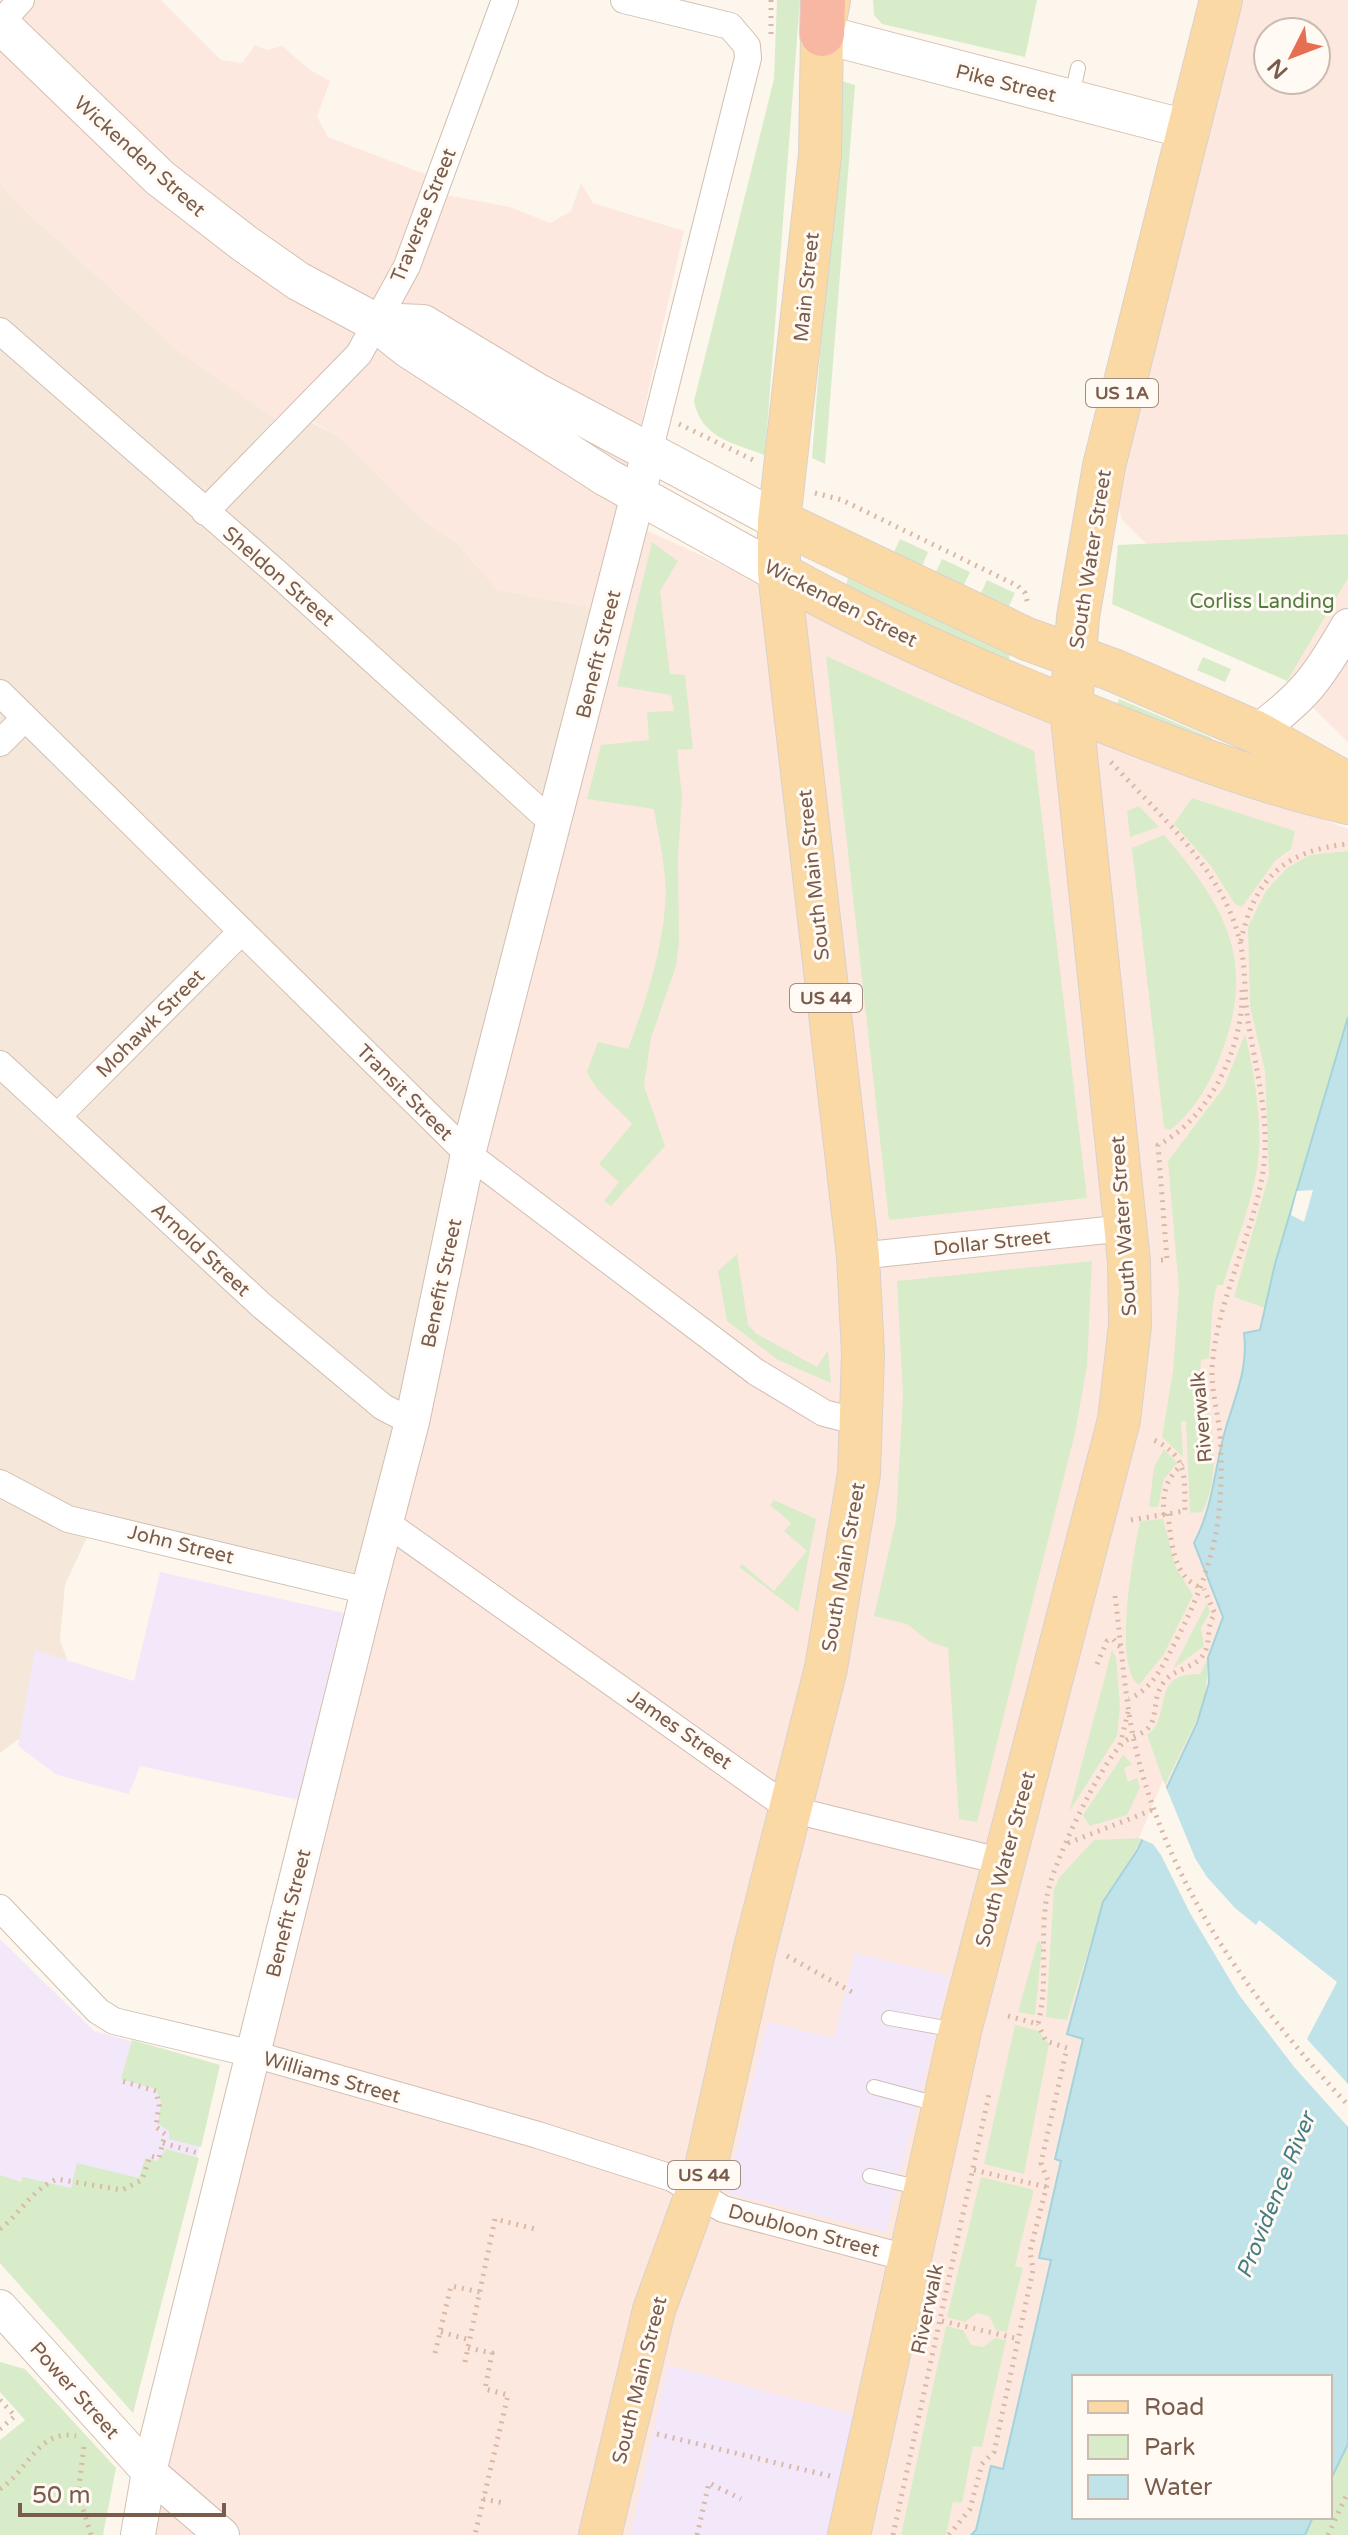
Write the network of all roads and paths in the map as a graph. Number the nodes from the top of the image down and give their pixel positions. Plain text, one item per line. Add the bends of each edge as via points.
1 (21, 0) edge
2 (505, 0) edge
3 (624, 0) edge
4 (1221, 0) edge
5 (825, 11) edge
6 (0, 24) edge
7 (1190, 130) junction
8 (375, 322) junction
9 (0, 331) edge
10 (678, 424) dead end
11 (649, 452) junction
12 (784, 477) junction
13 (638, 495) junction
14 (205, 512) junction
15 (779, 521) junction
16 (779, 573) junction
17 (1027, 613) dead end
18 (1348, 626) edge
19 (1075, 659) junction
20 (0, 693) edge
21 (1071, 708) junction
22 (25, 718) junction
23 (1256, 732) junction
24 (0, 743) edge
25 (1110, 761) dead end
26 (1348, 784) edge
27 (1348, 803) edge
28 (555, 825) junction
29 (1348, 844) edge
30 (242, 931) junction
31 (1240, 944) junction
32 (0, 1064) edge
33 (58, 1116) junction
34 (468, 1154) junction
35 (1126, 1228) junction
36 (858, 1256) junction
37 (1167, 1260) dead end
38 (412, 1422) junction
39 (863, 1423) junction
40 (1154, 1440) dead end
41 (1183, 1464) junction
42 (0, 1483) edge
43 (1166, 1514) junction
44 (1131, 1520) dead end
45 (388, 1524) junction
46 (1204, 1585) junction
47 (368, 1591) junction
48 (1115, 1596) dead end
49 (1097, 1664) dead end
50 (1124, 1664) junction
51 (1159, 1673) junction
52 (1165, 1680) junction
53 (1129, 1699) junction
54 (1133, 1736) junction
55 (1118, 1750) junction
56 (790, 1809) junction
57 (1155, 1809) junction
58 (1068, 1843) junction
59 (1004, 1862) junction
60 (0, 1908) edge
61 (786, 1955) dead end
62 (852, 1992) dead end
63 (1008, 2016) dead end
64 (889, 2018) dead end
65 (1038, 2024) junction
66 (960, 2031) junction
67 (253, 2054) junction
68 (118, 2080) dead end
69 (874, 2087) dead end
70 (990, 2090) dead end
71 (1348, 2105) edge
72 (945, 2106) junction
73 (163, 2143) junction
74 (190, 2151) dead end
75 (974, 2170) junction
76 (870, 2176) dead end
77 (1047, 2187) junction
78 (926, 2189) junction
79 (698, 2194) junction
80 (0, 2229) edge
81 (539, 2230) dead end
82 (911, 2259) junction
83 (480, 2292) junction
84 (0, 2307) edge
85 (942, 2321) junction
86 (441, 2332) junction
87 (1019, 2339) junction
88 (470, 2340) junction
89 (468, 2348) junction
90 (435, 2353) dead end
91 (465, 2362) dead end
92 (0, 2400) edge
93 (0, 2429) edge
94 (657, 2434) dead end
95 (149, 2472) junction
96 (835, 2477) dead end
97 (0, 2489) edge
98 (1348, 2492) edge
99 (483, 2499) junction
100 (741, 2499) dead end
101 (504, 2503) dead end
102 (950, 2532) edge
103 (91, 2535) edge
104 (138, 2535) edge
105 (222, 2535) edge
106 (475, 2535) edge
107 (600, 2535) edge
108 (697, 2535) edge
109 (849, 2535) edge
110 (893, 2535) edge
111 (1328, 2535) edge

1 - 6 street
2 - 8 street, Traverse Street via 407,266
3 - 11 street, Benefit Street via 719,22 740,34 748,58
4 - 7 main road, South Water Street / US 1A
5 - 7 main road, Pike Street via 1075,84
5 - 12 main road, Main Street via 820,155
6 - 8 main road, Wickenden Street via 199,211 298,281
7 - 19 main road, South Water Street / US 1A via 1104,466
8 - 11 main road, Wickenden Street via 423,324
8 - 13 main road, Wickenden Street
8 - 14 street, Traverse Street via 359,354
9 - 14 street, Sheldon Street
10 - 12 path
11 - 13 street, Benefit Street
11 - 15 main road, Wickenden Street
12 - 15 main road, Main Street
12 - 17 path via 1018,586 1029,602
13 - 16 main road, Wickenden Street
13 - 28 street, Benefit Street
14 - 28 street, Sheldon Street
15 - 16 main road, Main Street
15 - 19 main road, Wickenden Street
16 - 21 main road, Wickenden Street via 858,615
16 - 36 main road, South Main Street / US 44
18 - 23 street via 1316,680
19 - 21 main road, South Water Street
19 - 23 main road, Wickenden Street via 1113,670
20 - 22 street, Transit Street
21 - 27 main road, Wickenden Street via 1161,745
21 - 35 main road, South Water Street
22 - 24 street
22 - 30 street, Transit Street
23 - 26 main road, Wickenden Street
25 - 31 path, Riverwalk via 1218,887
28 - 34 street, Benefit Street
29 - 31 path via 1312,849 1278,868 1248,909
30 - 33 street, Mohawk Street
30 - 34 street, Transit Street
31 - 37 path via 1243,1014 1228,1059 1198,1110 1158,1145
31 - 46 path, Riverwalk via 1265,1131 1263,1175 1218,1323 1212,1395 1223,1489
32 - 33 street, Arnold Street
33 - 38 street, Arnold Street via 261,1305 383,1407
34 - 38 street, Benefit Street
34 - 39 street, Transit Street via 769,1381 824,1413
35 - 36 street, Dollar Street
35 - 59 main road, South Water Street via 1130,1325 1119,1420
36 - 39 main road, South Main Street / US 44
38 - 45 street, Benefit Street
39 - 56 main road, South Main Street / US 44 via 826,1668
40 - 41 path
41 - 43 path via 1164,1491
41 - 43 path via 1185,1511
42 - 47 street, John Street via 68,1519
43 - 44 path
43 - 46 path via 1181,1572 1192,1584
45 - 47 street, Benefit Street
45 - 56 street, James Street
46 - 51 path
46 - 52 path, Riverwalk via 1215,1614 1205,1651
47 - 67 street, Benefit Street
48 - 50 path
49 - 50 path via 1113,1639
50 - 53 path
51 - 52 path
51 - 53 path via 1141,1694
52 - 54 path via 1155,1697 1152,1722
53 - 54 path
53 - 55 path
54 - 55 path
54 - 57 path
55 - 58 path via 1079,1811
56 - 59 street, James Street
56 - 79 main road, South Main Street / US 44
57 - 58 path
57 - 71 path via 1191,1893 1240,1976
58 - 65 path via 1047,1895
59 - 66 main road, South Water Street
60 - 67 street, Williams Street via 98,2011 114,2021
61 - 62 path
63 - 65 path
64 - 66 lane
65 - 77 path via 1046,2041 1067,2048 1041,2163
66 - 72 main road, South Water Street
67 - 79 street, Williams Street via 538,2135 672,2178
67 - 95 street, Benefit Street
68 - 73 path via 156,2091 156,2127 165,2134
69 - 72 lane
70 - 75 path, Riverwalk
72 - 78 main road, South Water Street
73 - 74 path
73 - 80 path via 159,2158 150,2156 135,2187 112,2190 57,2179 35,2191
75 - 77 path
75 - 85 path, Riverwalk
76 - 78 lane
77 - 87 path via 1030,2251 1033,2270
78 - 82 main road, South Water Street
79 - 82 street, Doubloon Street via 723,2209
79 - 107 main road, South Main Street / US 44 via 654,2310
81 - 83 path via 495,2219
82 - 109 main road, South Water Street
83 - 86 path via 451,2286
83 - 88 path
84 - 95 street, Power Street
85 - 87 path
85 - 110 path, Riverwalk
86 - 88 path
86 - 90 path
87 - 102 path via 994,2452 982,2464 970,2509
88 - 89 path
89 - 91 path
89 - 99 path via 492,2353 485,2389 508,2395
92 - 93 path via 15,2416
94 - 96 path
95 - 104 street, Benefit Street
95 - 105 street, Power Street
97 - 103 path via 50,2438 75,2436 84,2444 78,2493
98 - 111 path
99 - 101 path
99 - 106 path
100 - 108 path via 709,2483

